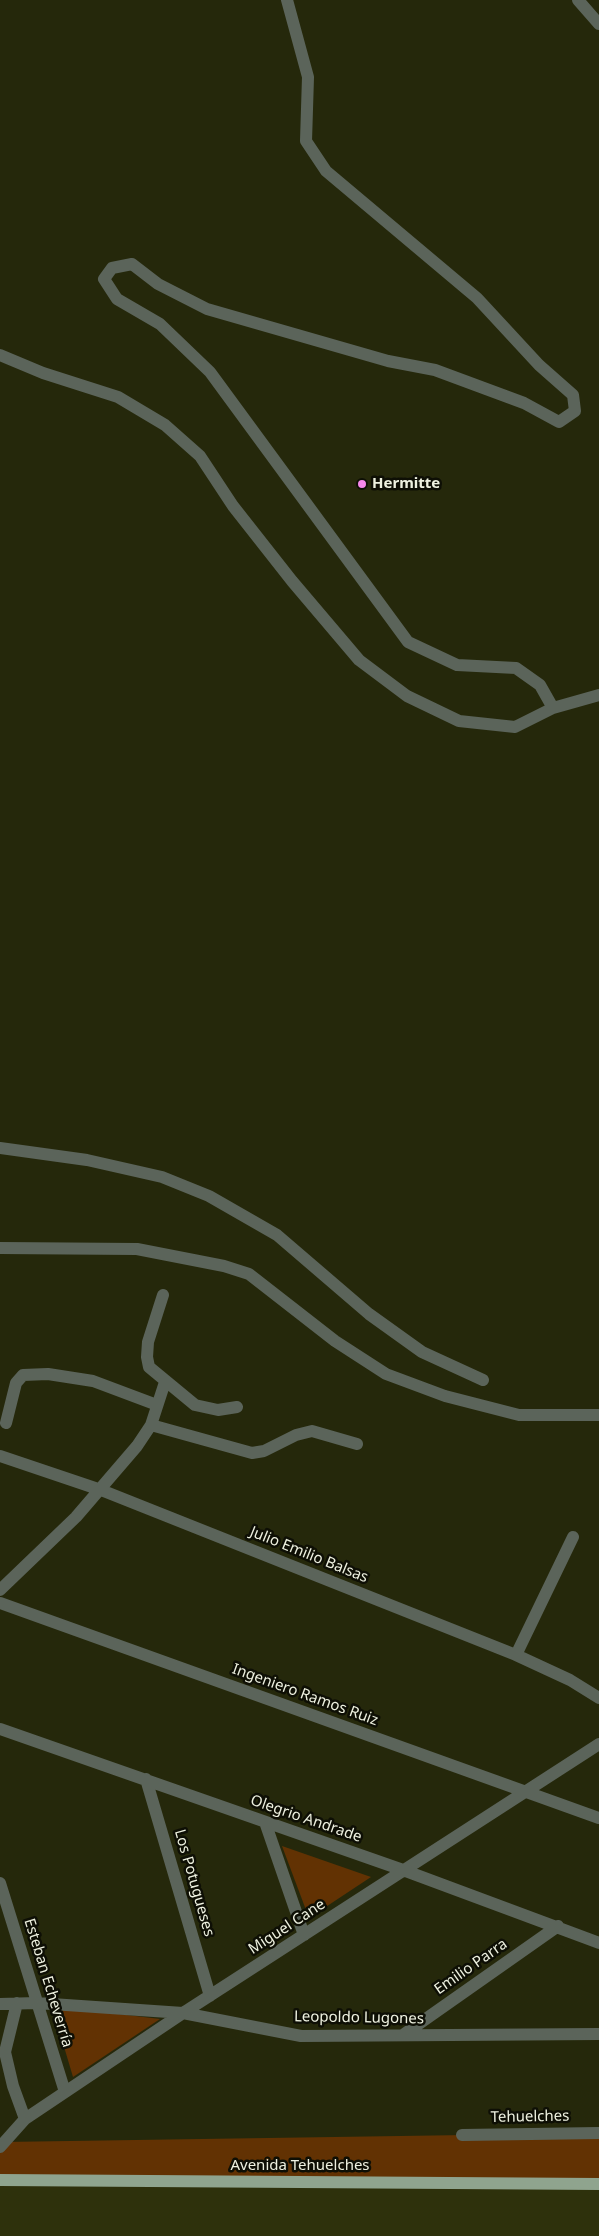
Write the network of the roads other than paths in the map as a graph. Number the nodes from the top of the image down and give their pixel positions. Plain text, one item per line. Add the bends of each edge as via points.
1 (287, 0) edge
2 (578, 0) edge
3 (599, 24) edge
4 (0, 355) edge
5 (599, 695) edge
6 (553, 708) junction
7 (0, 1148) edge
8 (0, 1248) edge
9 (163, 1295) dead end
10 (482, 1380) dead end
11 (165, 1382) junction
12 (157, 1405) junction
13 (237, 1408) dead end
14 (599, 1415) edge
15 (6, 1423) dead end
16 (152, 1425) junction
17 (358, 1444) dead end
18 (0, 1456) edge
19 (102, 1490) junction
20 (573, 1537) dead end
21 (0, 1590) edge
22 (0, 1603) edge
23 (516, 1655) junction
24 (599, 1698) edge
25 (0, 1729) edge
26 (599, 1744) edge
27 (146, 1779) junction
28 (526, 1791) junction
29 (599, 1818) edge
30 (265, 1822) junction
31 (403, 1870) junction
32 (0, 1883) edge
33 (558, 1926) junction
34 (304, 1935) junction
35 (599, 1942) edge
36 (210, 1996) junction
37 (17, 2003) junction
38 (37, 2003) junction
39 (0, 2004) edge
40 (183, 2013) junction
41 (599, 2034) edge
42 (403, 2035) junction
43 (65, 2092) junction
44 (26, 2119) junction
45 (599, 2132) edge
46 (462, 2135) dead end
47 (0, 2146) edge
48 (0, 2180) edge
49 (599, 2184) edge

1 - 6 street via 308,77 306,141 326,171 476,298 539,365 573,395 575,412 559,422 524,403 435,370 388,362 207,309 158,284 132,264 112,268 104,279 117,300 160,324 210,372 408,642 457,665 516,668 540,685
2 - 3 street
4 - 6 street via 43,373 118,397 165,425 200,456 233,506 292,582 359,660 407,696 459,721 515,727
5 - 6 street
7 - 10 street via 87,1160 162,1176 209,1196 277,1235 369,1314 422,1352
8 - 14 street via 137,1249 224,1266 249,1274 335,1341 386,1374 445,1396 519,1415
9 - 11 street via 148,1342 147,1357 149,1367
11 - 12 street
11 - 13 street via 195,1405 218,1410
12 - 15 street via 93,1381 23,1374 16,1383
12 - 16 street
16 - 17 street via 252,1453 312,1431
16 - 19 street
18 - 19 street, Julio Emilio Balsas
19 - 21 street
19 - 23 street, Julio Emilio Balsas
20 - 23 street
22 - 28 street, Ingeniero Ramos Ruiz
23 - 24 street, Julio Emilio Balsas via 570,1680
25 - 27 street, Olegrio Andrade
26 - 28 street, Miguel Cane
27 - 30 street, Olegrio Andrade
27 - 36 street, Los Potugueses
28 - 29 street, Ingeniero Ramos Ruiz
28 - 31 street, Miguel Cane
30 - 31 street, Olegrio Andrade
30 - 34 street
31 - 33 street, Olegrio Andrade
31 - 34 street, Miguel Cane
32 - 38 street, Esteban Echeverría
33 - 35 street, Olegrio Andrade
33 - 42 street, Emilio Parra
34 - 36 street, Miguel Cane
36 - 40 street, Miguel Cane
37 - 38 street, Leopoldo Lugones
37 - 39 street, Leopoldo Lugones
37 - 44 street via 5,2052 13,2086
38 - 40 street, Leopoldo Lugones
38 - 43 street, Esteban Echeverría
40 - 42 street, Leopoldo Lugones via 301,2036
40 - 43 street, Miguel Cane
41 - 42 street, Leopoldo Lugones
43 - 44 street, Miguel Cane
44 - 47 street, Miguel Cane
45 - 46 street, Tehuelches
48 - 49 main road, Avenida Tehuelches

